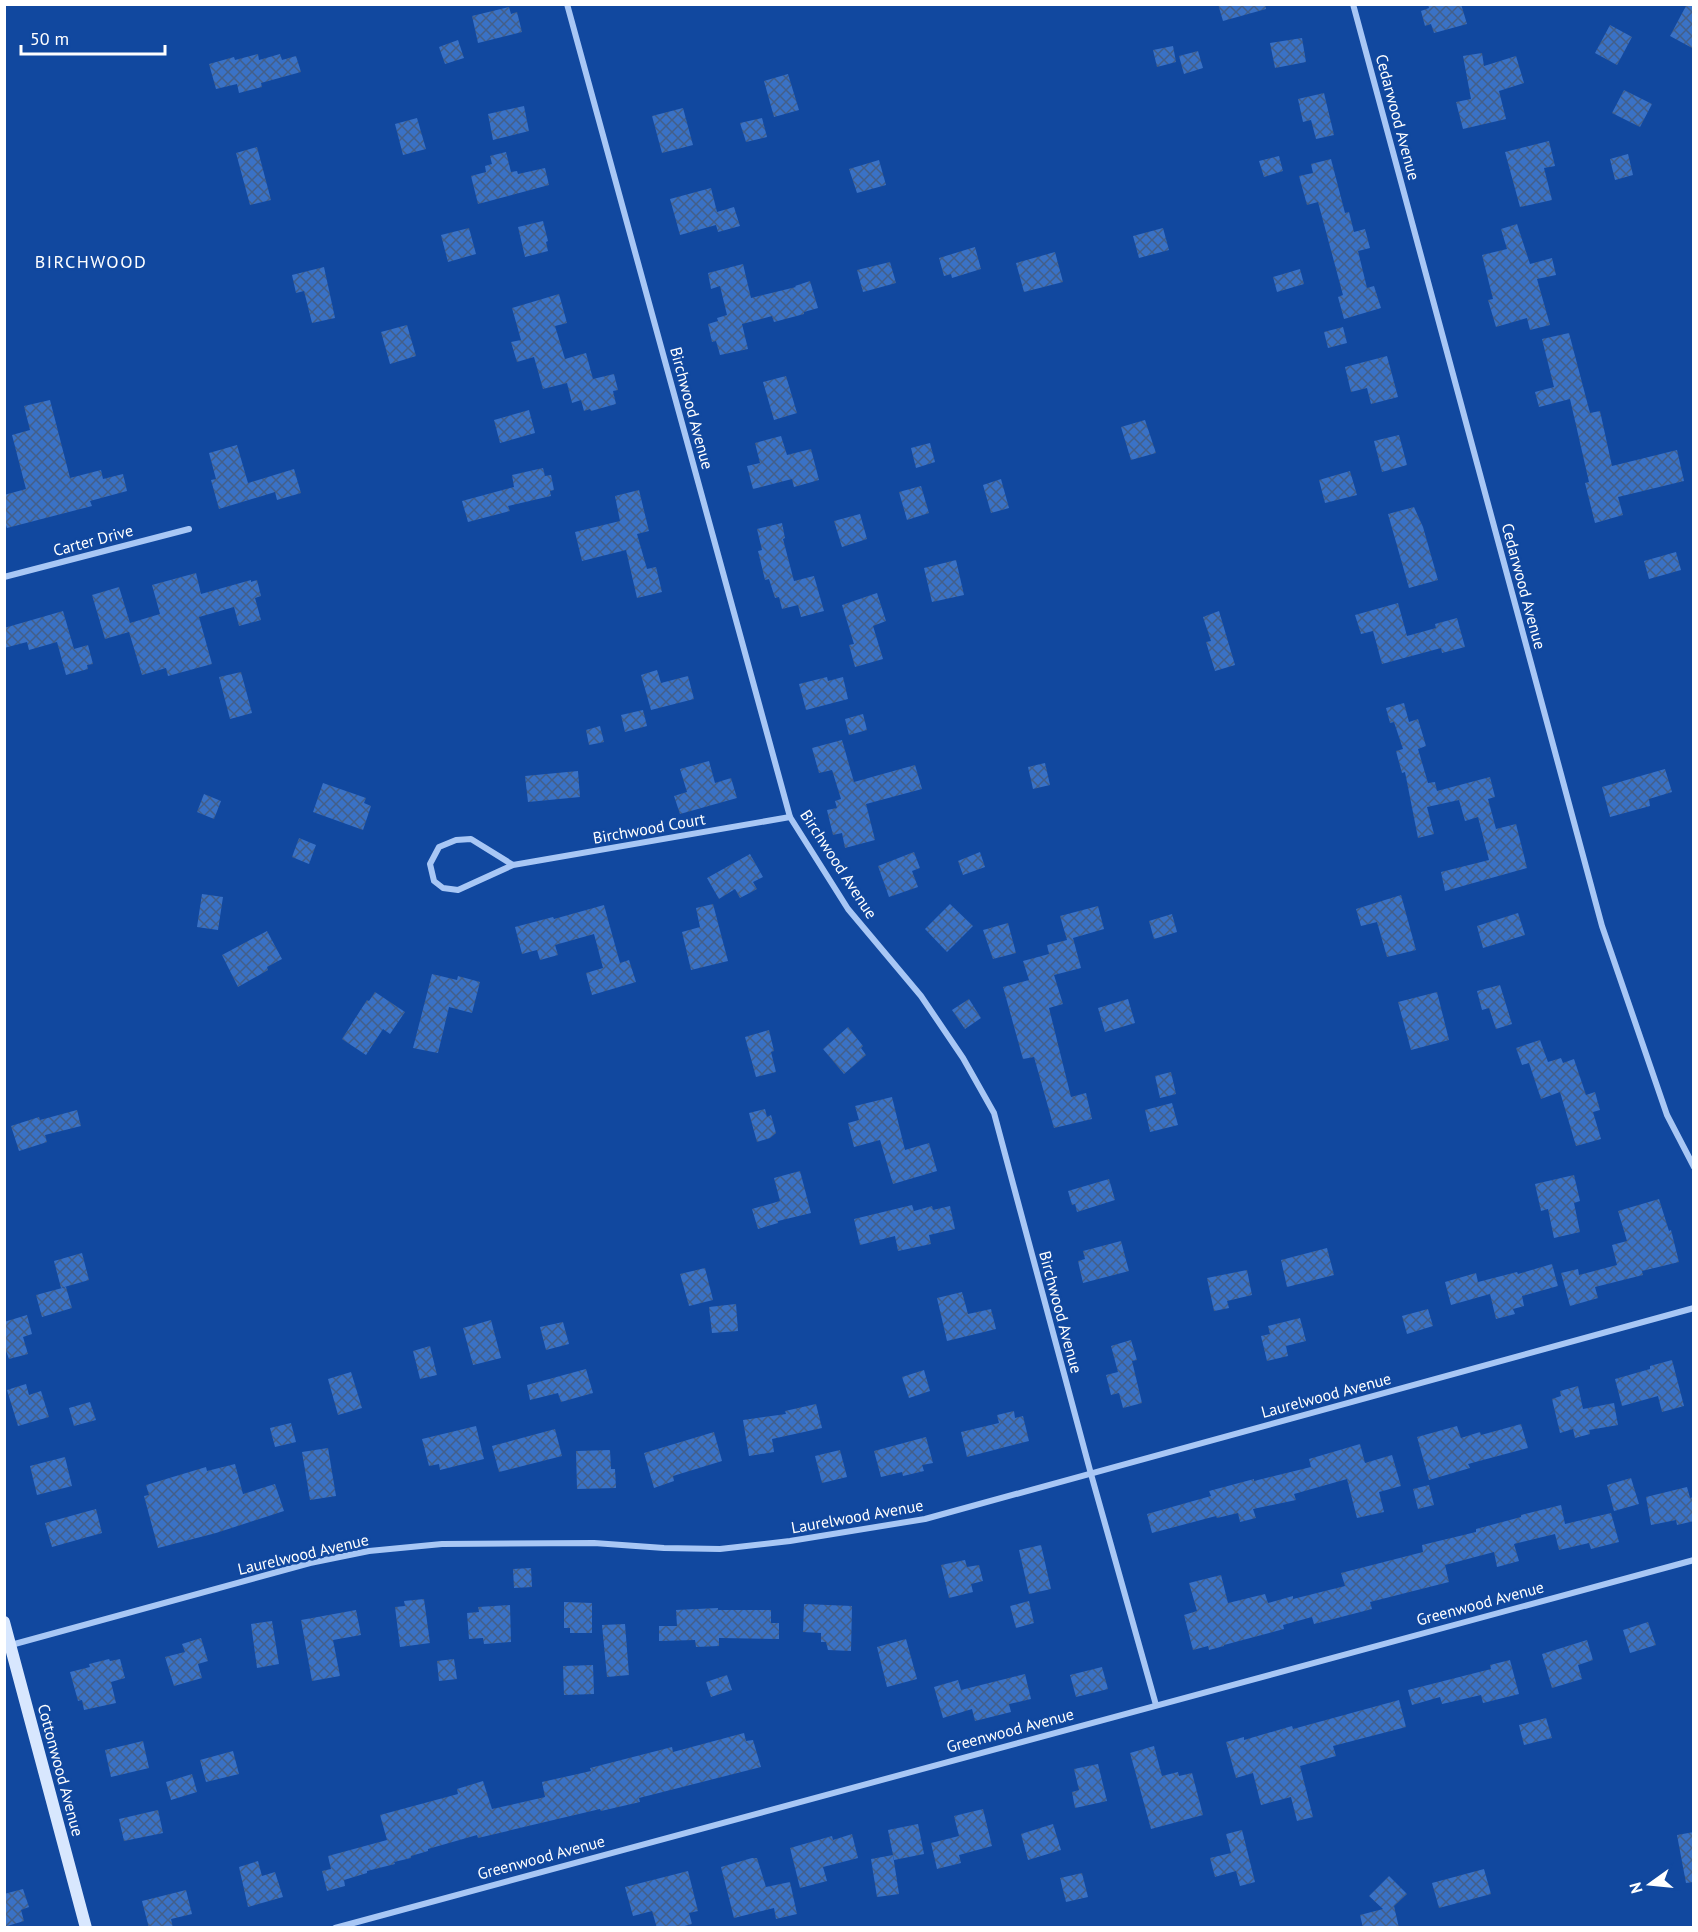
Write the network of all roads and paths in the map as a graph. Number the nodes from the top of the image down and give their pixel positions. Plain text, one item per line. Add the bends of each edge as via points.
1 (567, 4) edge
2 (1353, 4) edge
3 (189, 529) dead end
4 (4, 577) edge
5 (790, 818) junction
6 (513, 865) junction
7 (1694, 1167) edge
8 (1694, 1308) edge
9 (1091, 1474) junction
10 (1694, 1560) edge
11 (4, 1622) edge
12 (11, 1645) junction
13 (1155, 1705) junction
14 (86, 1928) edge
15 (335, 1928) edge

1 - 5 street, Birchwood Avenue
2 - 7 street, Cedarwood Avenue via 1602,926 1667,1115
3 - 4 street, Carter Drive
5 - 6 street, Birchwood Court
5 - 9 street, Birchwood Avenue via 848,909 927,1005 994,1113
6 - 6 street, Birchwood Court via 471,839 439,847 430,864 434,881 443,888 458,890
8 - 9 street, Laurelwood Avenue
9 - 12 street, Laurelwood Avenue via 925,1519 720,1549 594,1543 442,1544 369,1551 310,1563
9 - 13 street, Birchwood Avenue
10 - 13 street, Greenwood Avenue
11 - 12 street, Cottonwood Avenue
12 - 14 street, Cottonwood Avenue
13 - 15 street, Greenwood Avenue

